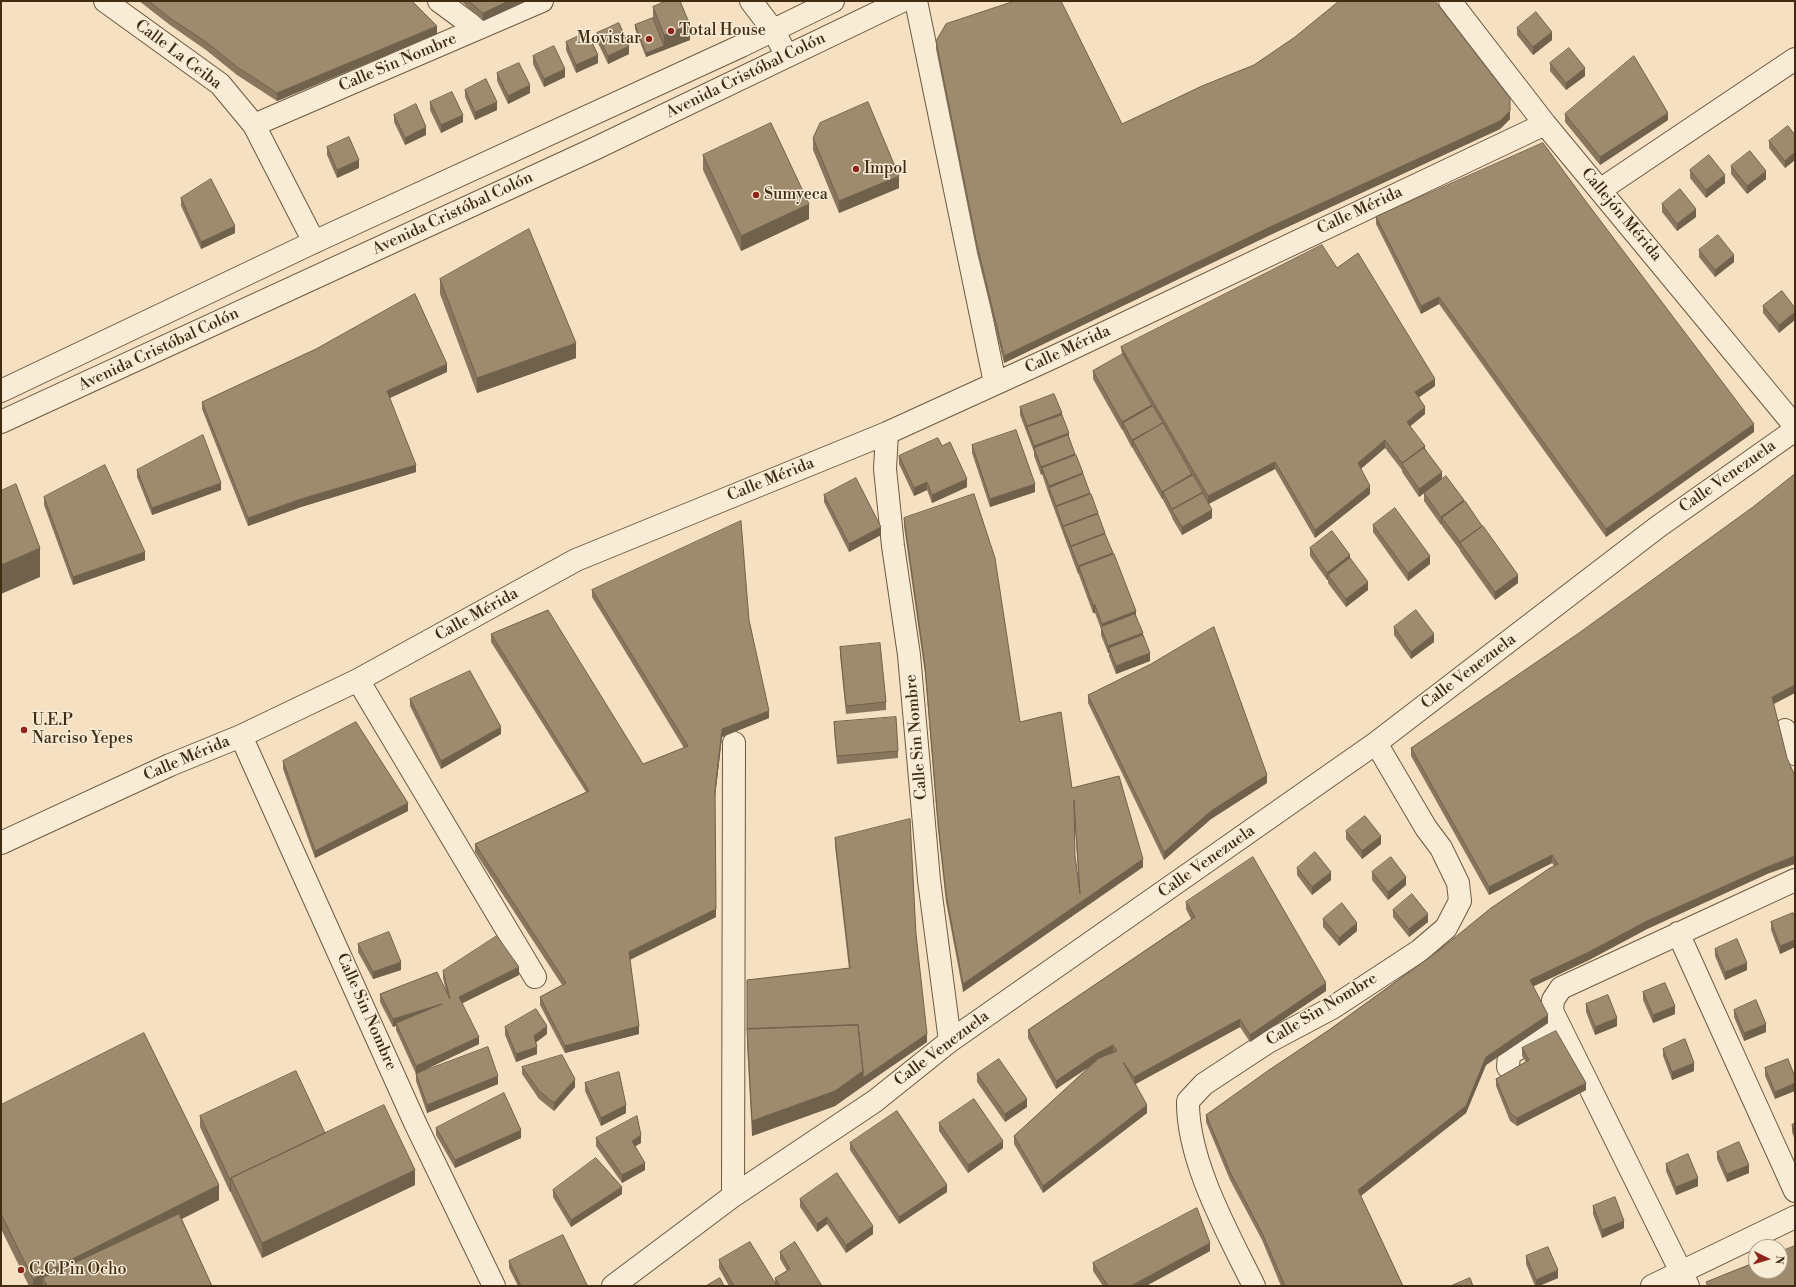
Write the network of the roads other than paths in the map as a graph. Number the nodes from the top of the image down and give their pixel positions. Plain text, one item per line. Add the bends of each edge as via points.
1 (105, 1) edge
2 (439, 1) edge
3 (542, 1) edge
4 (751, 1) edge
5 (833, 1) edge
6 (902, 1) edge
7 (916, 1) edge
8 (1450, 1) edge
9 (477, 29) junction
10 (773, 30) junction
11 (787, 56) junction
12 (1795, 59) edge
13 (1545, 124) junction
14 (254, 125) junction
15 (1600, 190) junction
16 (314, 242) junction
17 (995, 384) junction
18 (1, 390) edge
19 (1, 422) edge
20 (1795, 426) edge
21 (1795, 430) edge
22 (887, 433) junction
23 (358, 680) junction
24 (1785, 730) dead end
25 (241, 736) junction
26 (734, 743) dead end
27 (1376, 743) junction
28 (1795, 754) edge
29 (1, 843) edge
30 (1795, 880) edge
31 (1678, 933) junction
32 (535, 977) dead end
33 (1559, 1025) junction
34 (950, 1041) junction
35 (1508, 1067) dead end
36 (1795, 1191) edge
37 (733, 1196) junction
38 (1795, 1217) edge
39 (1685, 1279) edge
40 (494, 1286) edge
41 (613, 1286) edge
42 (1254, 1286) edge
43 (1652, 1286) edge

1 - 14 street, Calle La Ceiba via 220,84
2 - 9 street
3 - 9 street, Calle Sin Nombre
4 - 10 street
5 - 10 street, Avenida Cristóbal Colón
6 - 11 street, Avenida Cristóbal Colón
7 - 17 street
8 - 13 street, Callejón Mérida
9 - 14 street, Calle Sin Nombre
10 - 11 street
10 - 16 street, Avenida Cristóbal Colón
11 - 19 street, Avenida Cristóbal Colón via 522,182
12 - 15 street
13 - 15 street, Callejón Mérida
13 - 17 street, Calle Mérida
14 - 16 street, Calle La Ceiba
15 - 20 street, Callejón Mérida
16 - 18 street, Avenida Cristóbal Colón
17 - 22 street, Calle Mérida
21 - 27 street, Calle Venezuela via 1659,526
22 - 23 street, Calle Mérida via 576,560
22 - 34 street, Calle Sin Nombre via 885,469 909,655 929,880
23 - 25 street, Calle Mérida
23 - 32 street
24 - 28 street
25 - 29 street, Calle Mérida via 170,765
25 - 40 street, Calle Sin Nombre via 416,1125
26 - 37 street
27 - 34 street, Calle Venezuela
27 - 42 street, Calle Sin Nombre via 1426,828 1441,848 1458,883 1460,901 1446,928 1419,951 1332,1008 1268,1042 1204,1084 1188,1101 1188,1117 1202,1170
30 - 31 street
31 - 33 street via 1561,988 1553,1000 1552,1011
31 - 36 street
33 - 35 street via 1509,1054
33 - 39 street
34 - 37 street, Calle Venezuela via 875,1100
37 - 41 street, Calle Venezuela
38 - 39 street
39 - 43 street

